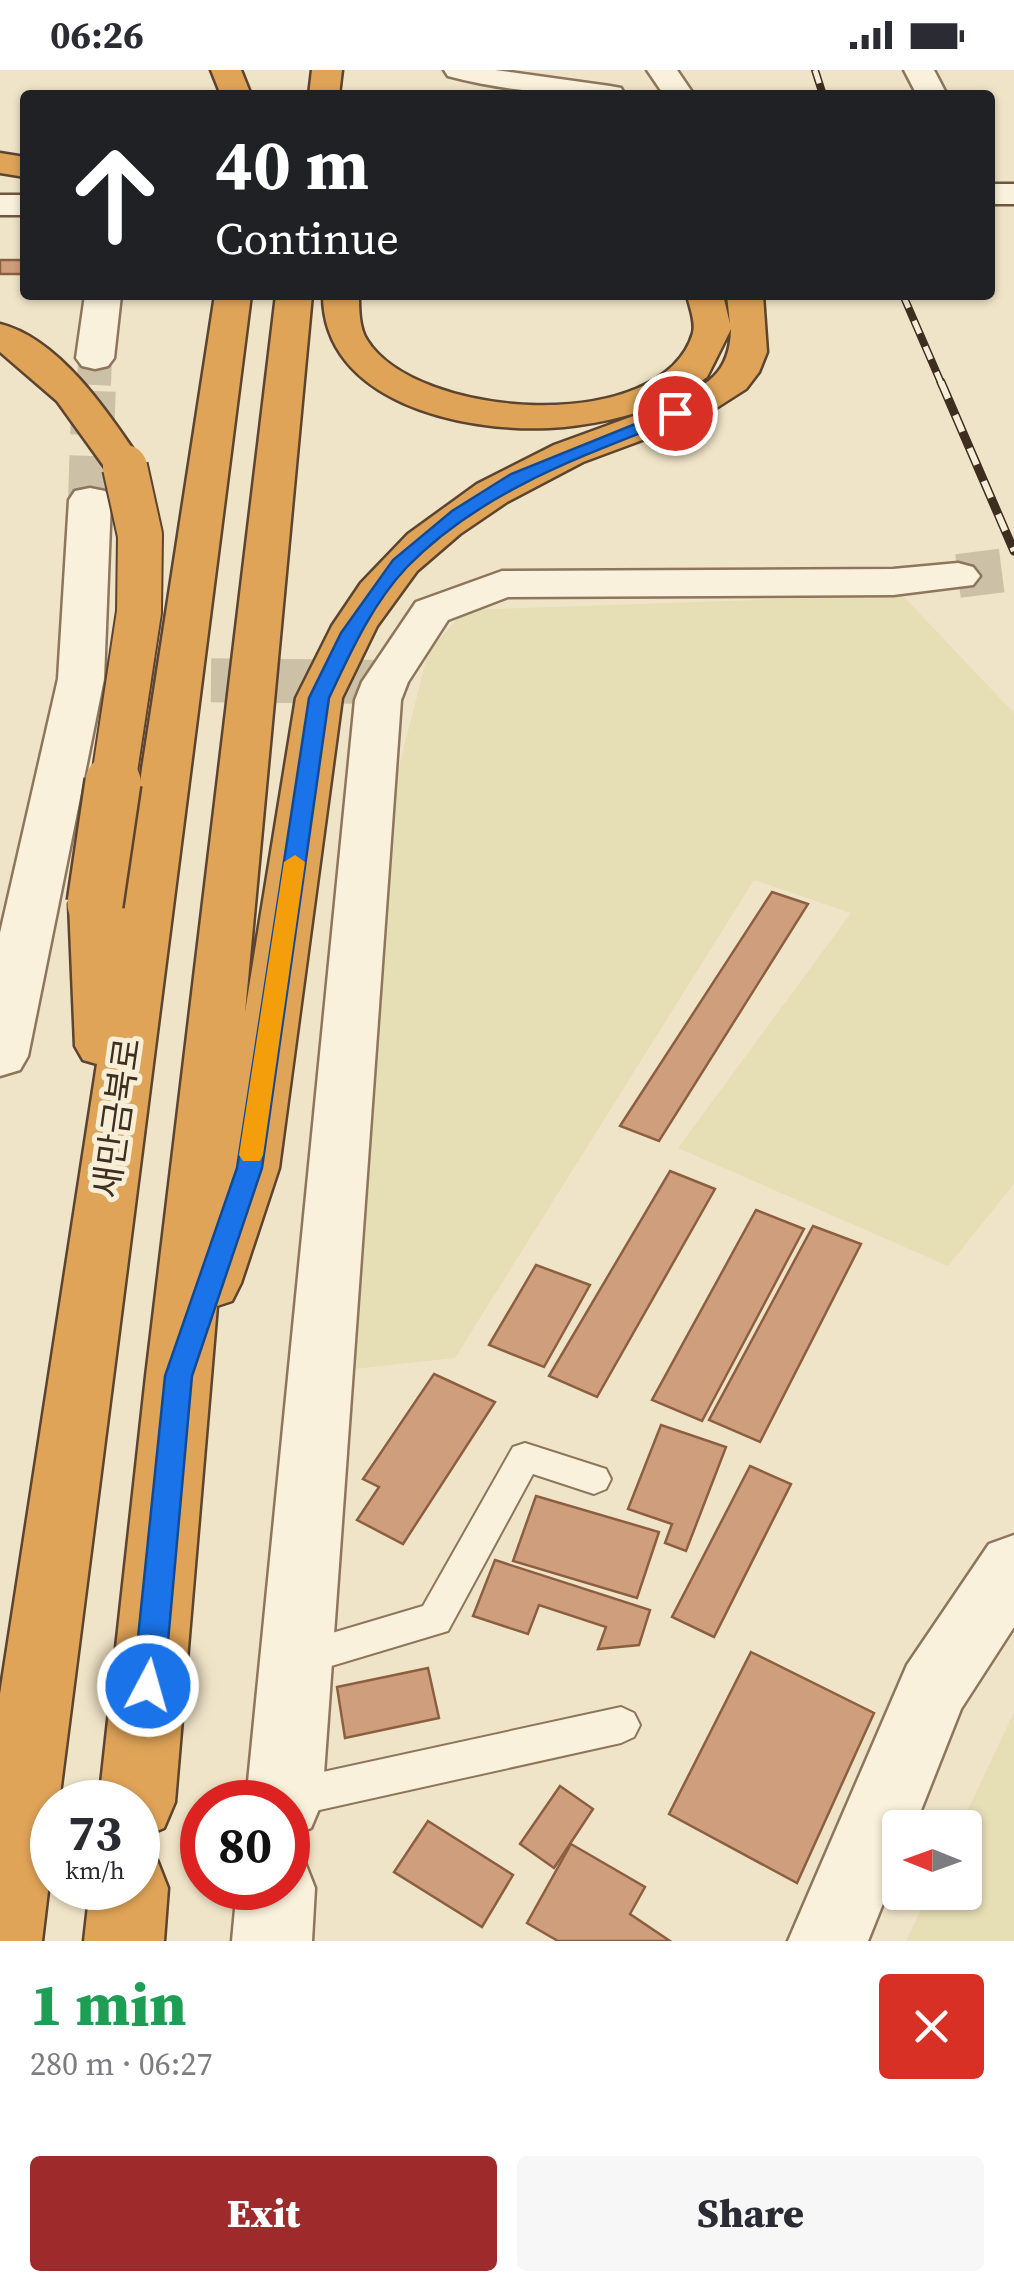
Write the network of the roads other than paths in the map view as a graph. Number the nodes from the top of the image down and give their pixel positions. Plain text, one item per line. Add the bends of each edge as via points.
1 (459, 70) edge
2 (573, 90) edge
3 (102, 300) edge
4 (232, 300) edge
5 (293, 300) edge
6 (341, 300) edge
7 (706, 300) edge
8 (745, 300) edge
9 (0, 335) edge
10 (94, 358) tunnel mouth
11 (108, 484) junction
12 (958, 576) tunnel mouth
13 (0, 1056) edge
14 (110, 1166) junction
15 (178, 1376) junction
16 (594, 1479) dead end
17 (1014, 1566) edge
18 (296, 1660) junction
19 (621, 1725) dead end
20 (139, 1780) edge
21 (286, 1780) edge
22 (310, 1795) edge
23 (127, 1910) edge
24 (274, 1910) edge
25 (2, 1941) edge
26 (124, 1941) edge
27 (272, 1941) edge
28 (828, 1941) edge

1 - 2 street
3 - 10 street
4 - 14 highway, 새만금북로
5 - 15 highway
6 - 7 highway via 352,348 383,379 423,400 479,414 542,417 587,414 670,386 696,365 712,332
8 - 15 highway via 750,348 736,378 703,403 516,478 458,515 400,564 350,633 319,698 249,1168
9 - 11 highway via 32,354 84,404
11 - 13 street via 81,679
11 - 14 highway, bridge via 140,534 139,612 94,904
12 - 18 street via 502,584 432,611 385,682 378,700
14 - 25 highway, 새만금북로
15 - 20 highway
16 - 18 lane via 525,1457 435,1619
17 - 28 street via 933,1689
18 - 21 street
19 - 22 lane
23 - 26 highway
24 - 27 street

